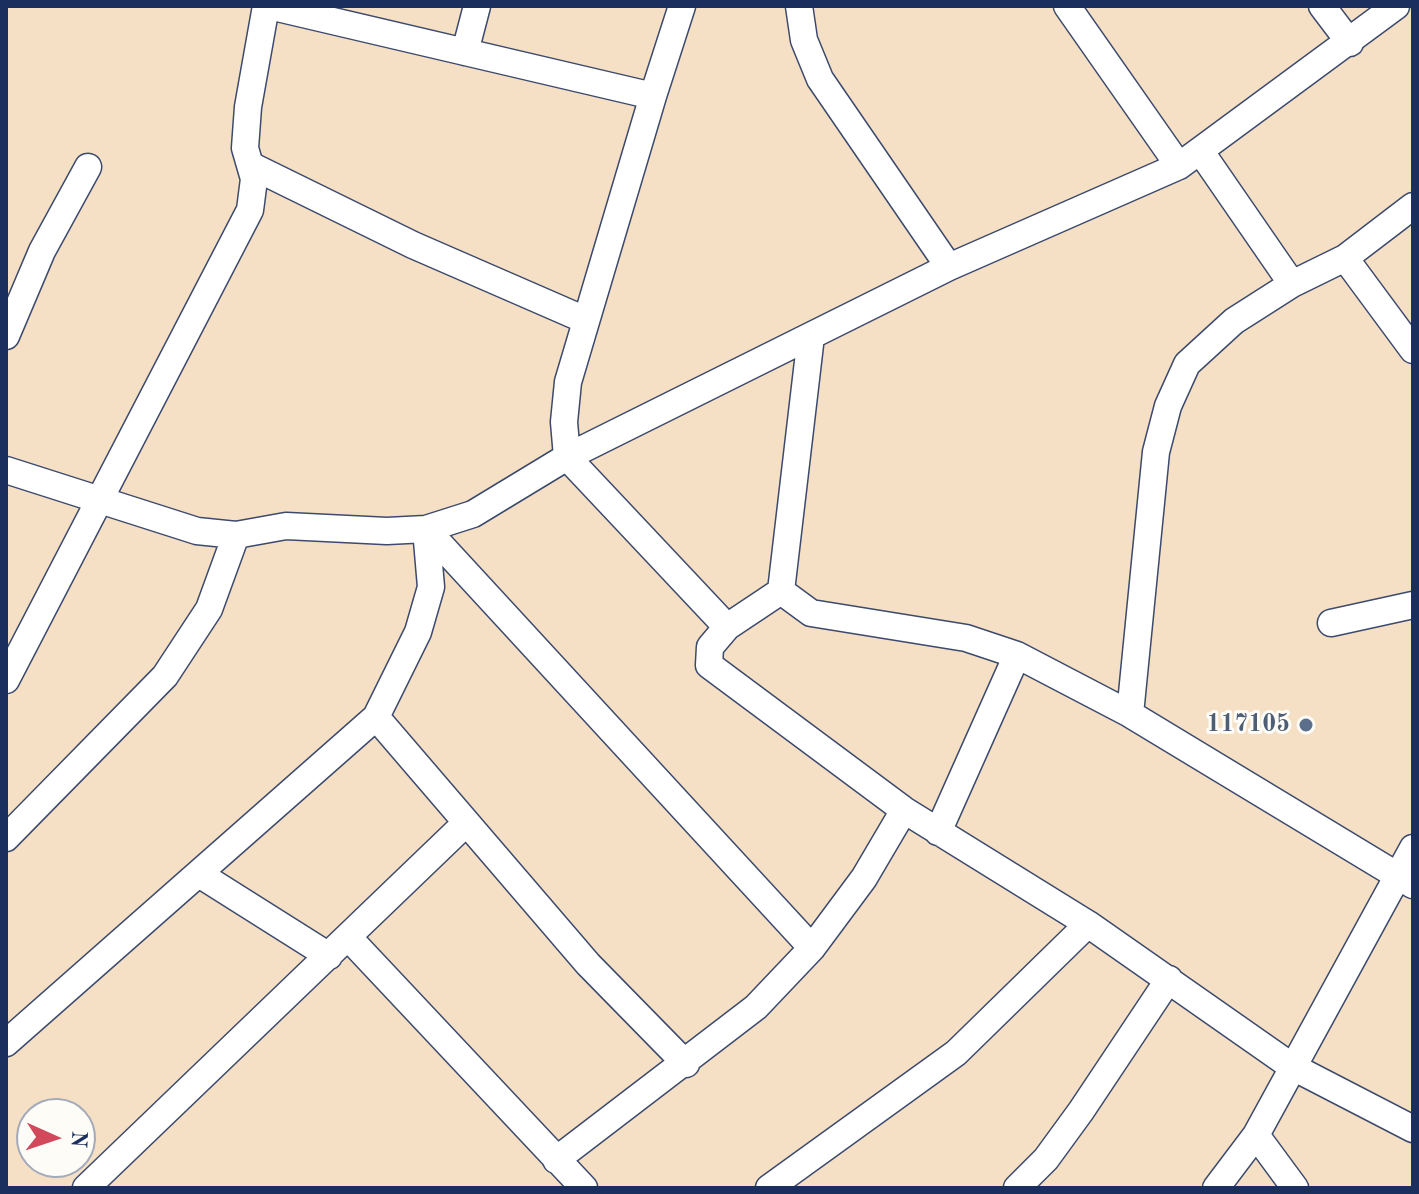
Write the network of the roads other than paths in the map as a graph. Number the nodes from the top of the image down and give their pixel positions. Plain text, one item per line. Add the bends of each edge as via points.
1 (268, 6) edge
2 (477, 6) edge
3 (682, 6) edge
4 (799, 6) edge
5 (1322, 6) edge
6 (1396, 6) edge
7 (1081, 13) edge
8 (1350, 43) junction
9 (465, 52) junction
10 (653, 96) junction
11 (1201, 152) junction
12 (250, 165) junction
13 (1179, 166) junction
14 (88, 167) dead end
15 (1413, 206) edge
16 (1345, 258) junction
17 (949, 267) junction
18 (1292, 284) junction
19 (583, 319) junction
20 (6, 336) edge
21 (811, 336) junction
22 (1413, 350) edge
23 (567, 457) junction
24 (6, 470) edge
25 (100, 503) junction
26 (426, 529) junction
27 (236, 535) junction
28 (781, 591) junction
29 (1413, 605) edge
30 (1331, 623) dead end
31 (727, 627) junction
32 (1017, 655) junction
33 (6, 680) edge
34 (1130, 714) junction
35 (376, 717) junction
36 (904, 810) junction
37 (466, 823) junction
38 (938, 832) junction
39 (6, 838) edge
40 (1413, 848) edge
41 (199, 874) junction
42 (1405, 881) edge
43 (1088, 924) junction
44 (348, 937) junction
45 (812, 948) junction
46 (329, 956) junction
47 (1169, 979) junction
48 (6, 1043) edge
49 (686, 1064) junction
50 (1291, 1066) junction
51 (1413, 1129) edge
52 (1256, 1135) junction
53 (556, 1160) junction
54 (86, 1188) edge
55 (584, 1188) edge
56 (769, 1188) edge
57 (1017, 1188) edge
58 (1216, 1188) edge
59 (1295, 1188) edge

1 - 9 street
1 - 12 street via 248,107 245,148
2 - 9 street
3 - 10 street
4 - 17 street via 804,40 820,79
5 - 8 street
6 - 8 street
7 - 13 street
8 - 11 street
9 - 10 street
10 - 19 street
11 - 13 street
11 - 18 street
12 - 19 street via 413,245
12 - 25 street via 250,210
13 - 17 street
14 - 20 street via 42,251
15 - 16 street
16 - 18 street
16 - 22 street
17 - 21 street
18 - 34 street via 1234,321 1187,364 1168,406 1156,452
19 - 23 street via 568,382
21 - 23 street
21 - 28 street
23 - 26 street via 473,514
23 - 31 street
24 - 25 street
25 - 27 street via 197,531
25 - 33 street
26 - 27 street via 286,526
26 - 35 street via 431,587 418,632
26 - 45 street
27 - 39 street via 209,609 165,676
28 - 31 street
28 - 32 street via 811,613 966,638
29 - 30 street
31 - 36 street via 710,647 709,665
32 - 34 street
32 - 38 street
34 - 42 street
35 - 37 street
35 - 41 street
36 - 38 street
36 - 45 street via 864,878
37 - 44 street
37 - 49 street via 588,964
38 - 43 street
40 - 42 street
41 - 46 street
41 - 48 street
42 - 50 street
43 - 47 street
43 - 56 street via 956,1053
44 - 46 street
44 - 53 street
45 - 49 street via 756,1007
46 - 54 street
47 - 50 street
47 - 57 street via 1081,1111
49 - 53 street
50 - 51 street
50 - 52 street
52 - 58 street
52 - 59 street
53 - 55 street

